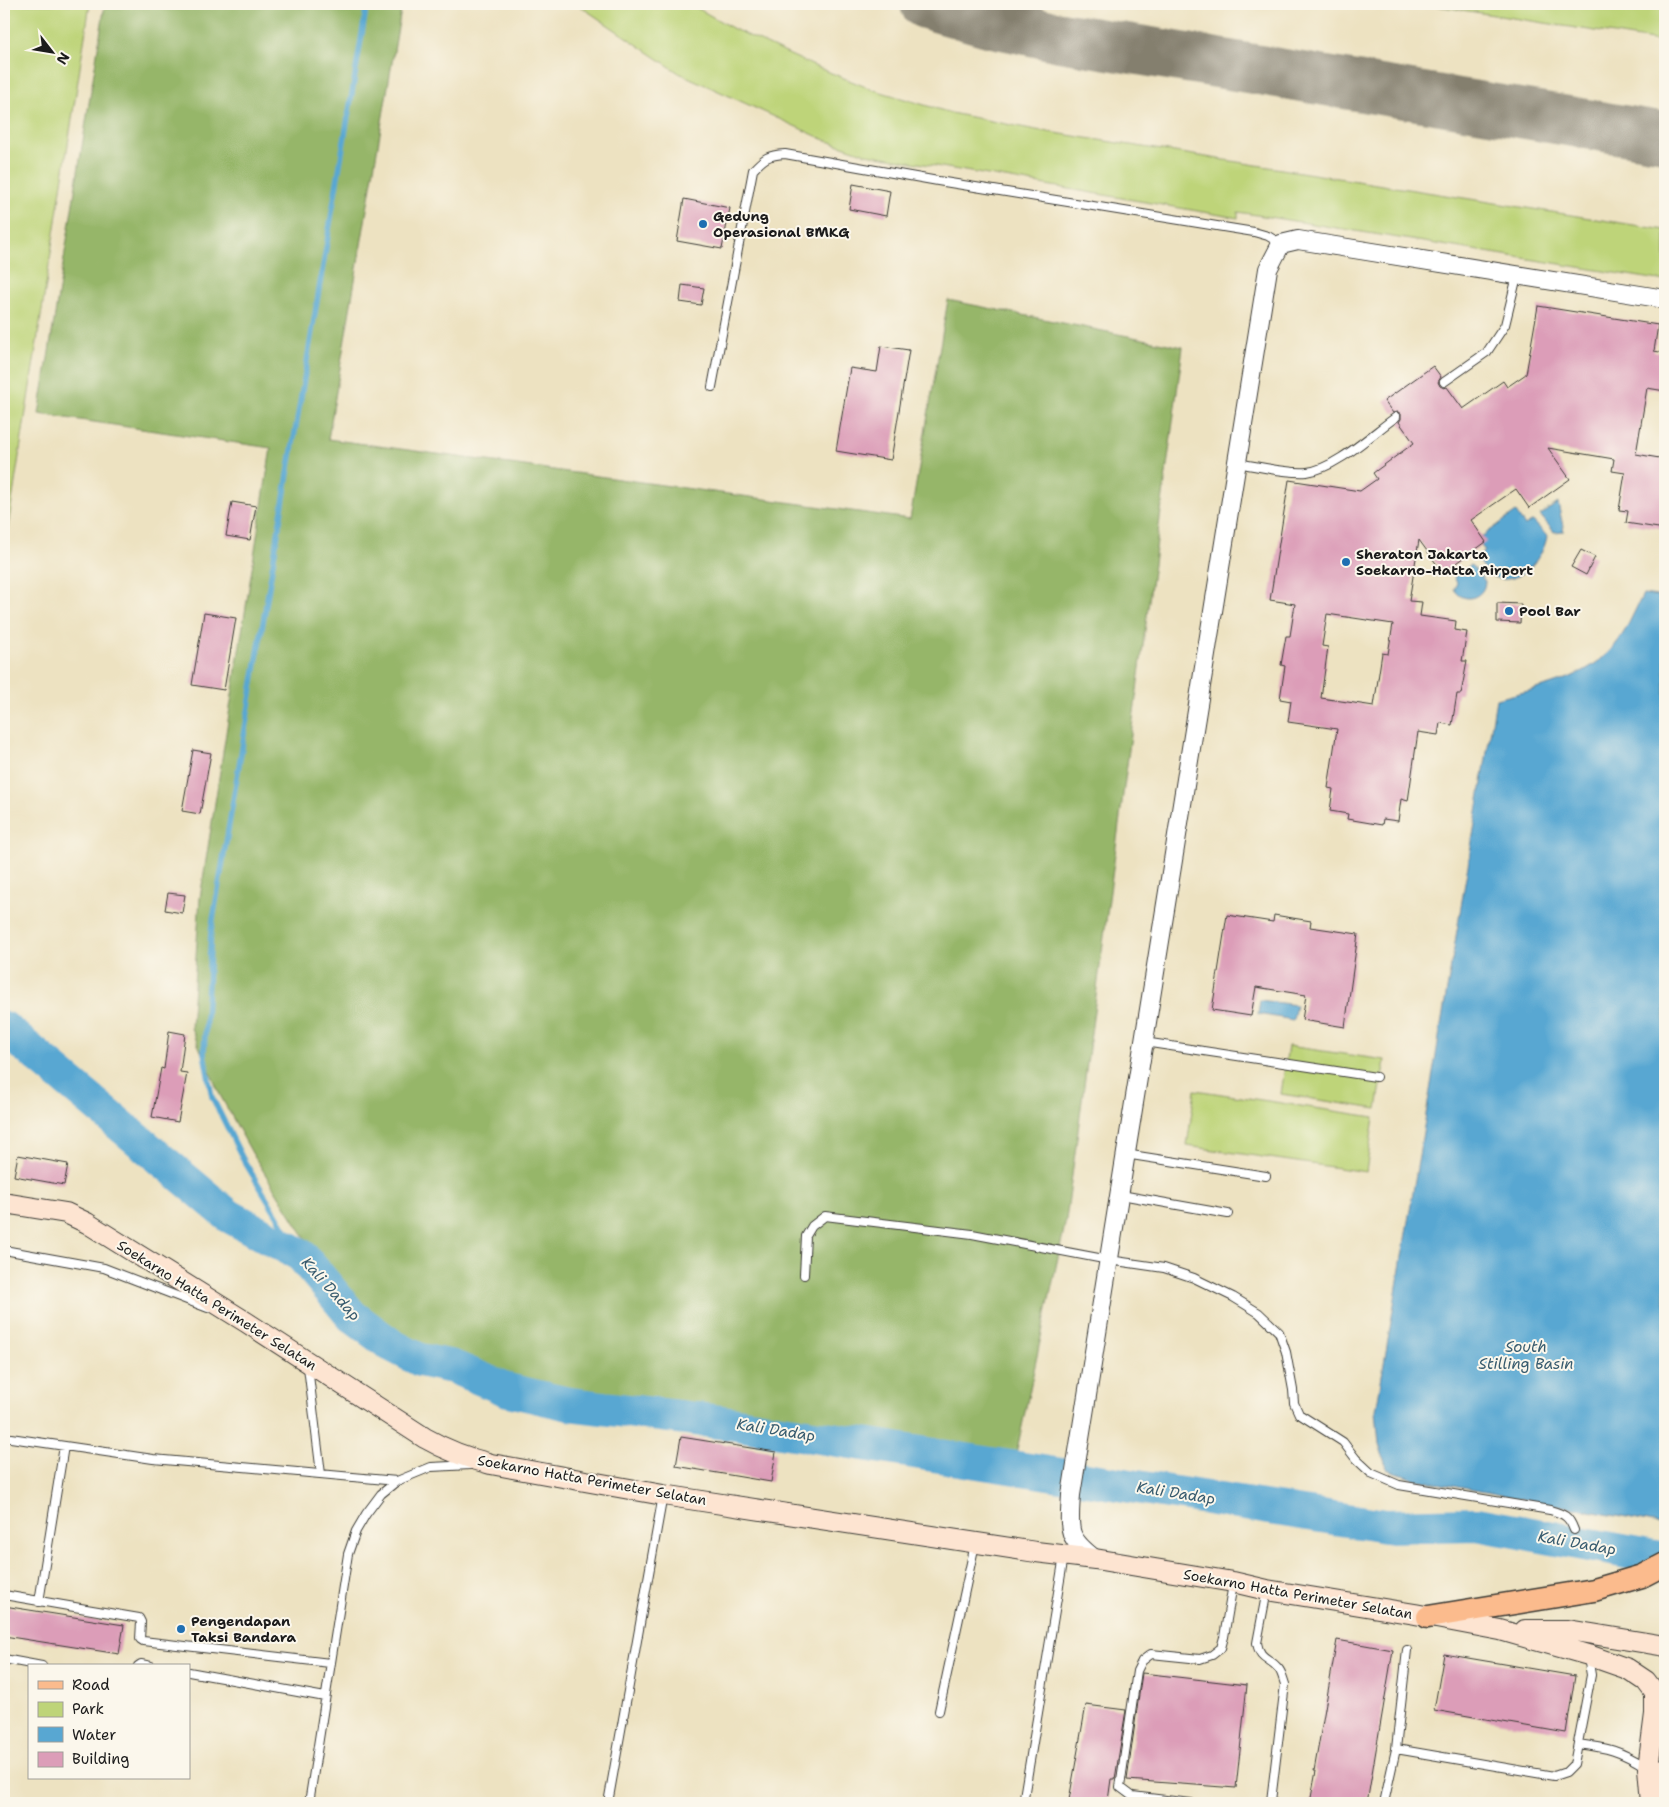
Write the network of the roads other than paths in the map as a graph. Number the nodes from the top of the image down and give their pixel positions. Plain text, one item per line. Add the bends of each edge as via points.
1 (1281, 244) junction
2 (1518, 275) junction
3 (1665, 299) edge
4 (1444, 382) dead end
5 (712, 388) dead end
6 (1396, 417) dead end
7 (1237, 463) junction
8 (1144, 1042) junction
9 (1376, 1077) dead end
10 (1125, 1154) junction
11 (1266, 1176) dead end
12 (1121, 1195) junction
13 (4, 1203) edge
14 (1228, 1214) dead end
15 (4, 1250) edge
16 (1108, 1260) junction
17 (804, 1275) dead end
18 (246, 1322) junction
19 (308, 1362) junction
20 (4, 1437) edge
21 (64, 1446) junction
22 (490, 1464) junction
23 (320, 1474) junction
24 (397, 1481) junction
25 (663, 1495) junction
26 (1574, 1530) dead end
27 (975, 1542) junction
28 (1064, 1555) junction
29 (1096, 1559) junction
30 (1665, 1564) edge
31 (1233, 1582) junction
32 (1267, 1590) junction
33 (4, 1595) edge
34 (39, 1602) junction
35 (1428, 1617) junction
36 (1500, 1630) junction
37 (1665, 1646) edge
38 (1407, 1650) dead end
39 (1588, 1655) junction
40 (4, 1660) edge
41 (330, 1663) junction
42 (29, 1664) edge
43 (190, 1672) edge
44 (325, 1697) junction
45 (939, 1711) dead end
46 (1578, 1744) junction
47 (1396, 1749) junction
48 (1657, 1768) edge
49 (1271, 1801) dead end
50 (309, 1803) edge
51 (608, 1803) edge
52 (1023, 1803) edge
53 (1190, 1803) edge
54 (1384, 1803) edge
55 (1651, 1803) edge
56 (1657, 1803) edge

1 - 2 street via 1298,240
1 - 5 lane via 1254,232 785,154 771,155 753,170
1 - 7 street via 1268,270
2 - 3 street
2 - 4 lane via 1505,325 1487,352
6 - 7 lane via 1321,469 1306,472
7 - 8 street
8 - 9 lane
8 - 10 street
10 - 11 lane
10 - 12 street
12 - 14 lane
12 - 16 street
13 - 18 main road, Soekarno Hatta Perimeter Selatan via 66,1213 87,1223
15 - 18 lane via 104,1268
16 - 17 lane via 972,1234 825,1216 812,1226 806,1236
16 - 26 lane via 1164,1268 1194,1278 1259,1313 1279,1332 1299,1414 1343,1442 1371,1473 1399,1485 1550,1510 1571,1521
16 - 29 street via 1070,1524 1073,1539
18 - 19 main road, Soekarno Hatta Perimeter Selatan
19 - 22 main road, Soekarno Hatta Perimeter Selatan via 435,1444
19 - 23 lane
20 - 21 lane
21 - 23 lane via 153,1459
21 - 34 lane
22 - 24 lane via 431,1468
22 - 25 main road, Soekarno Hatta Perimeter Selatan
23 - 24 lane
24 - 41 lane via 381,1494 356,1532 348,1554
25 - 27 main road, Soekarno Hatta Perimeter Selatan
25 - 51 lane
27 - 28 main road, Soekarno Hatta Perimeter Selatan
27 - 45 lane
28 - 29 main road, Soekarno Hatta Perimeter Selatan
28 - 52 lane
29 - 31 main road, Soekarno Hatta Perimeter Selatan
30 - 35 main road via 1642,1576 1594,1590
31 - 32 main road, Soekarno Hatta Perimeter Selatan
31 - 53 lane via 1221,1648 1200,1659 1151,1654 1137,1671 1120,1787 1132,1796
32 - 35 main road, Soekarno Hatta Perimeter Selatan
32 - 49 lane via 1258,1651 1278,1668 1285,1684
33 - 34 lane
34 - 41 lane via 139,1618 140,1639 143,1641
35 - 36 main road, Soekarno Hatta Perimeter Selatan
36 - 37 main road, Soekarno Hatta Perimeter Selatan via 1568,1630
36 - 39 main road, Soekarno Hatta Perimeter Selatan
38 - 47 lane
39 - 46 lane via 1591,1675
39 - 48 main road, Soekarno Hatta Perimeter Selatan via 1628,1669 1646,1681 1655,1693
40 - 42 lane
41 - 44 lane
43 - 44 lane
44 - 50 lane
46 - 47 lane via 1574,1764 1566,1772 1554,1776
46 - 48 lane via 1624,1753
47 - 54 lane
48 - 55 main road, Soekarno Hatta Perimeter Selatan
48 - 56 main road

